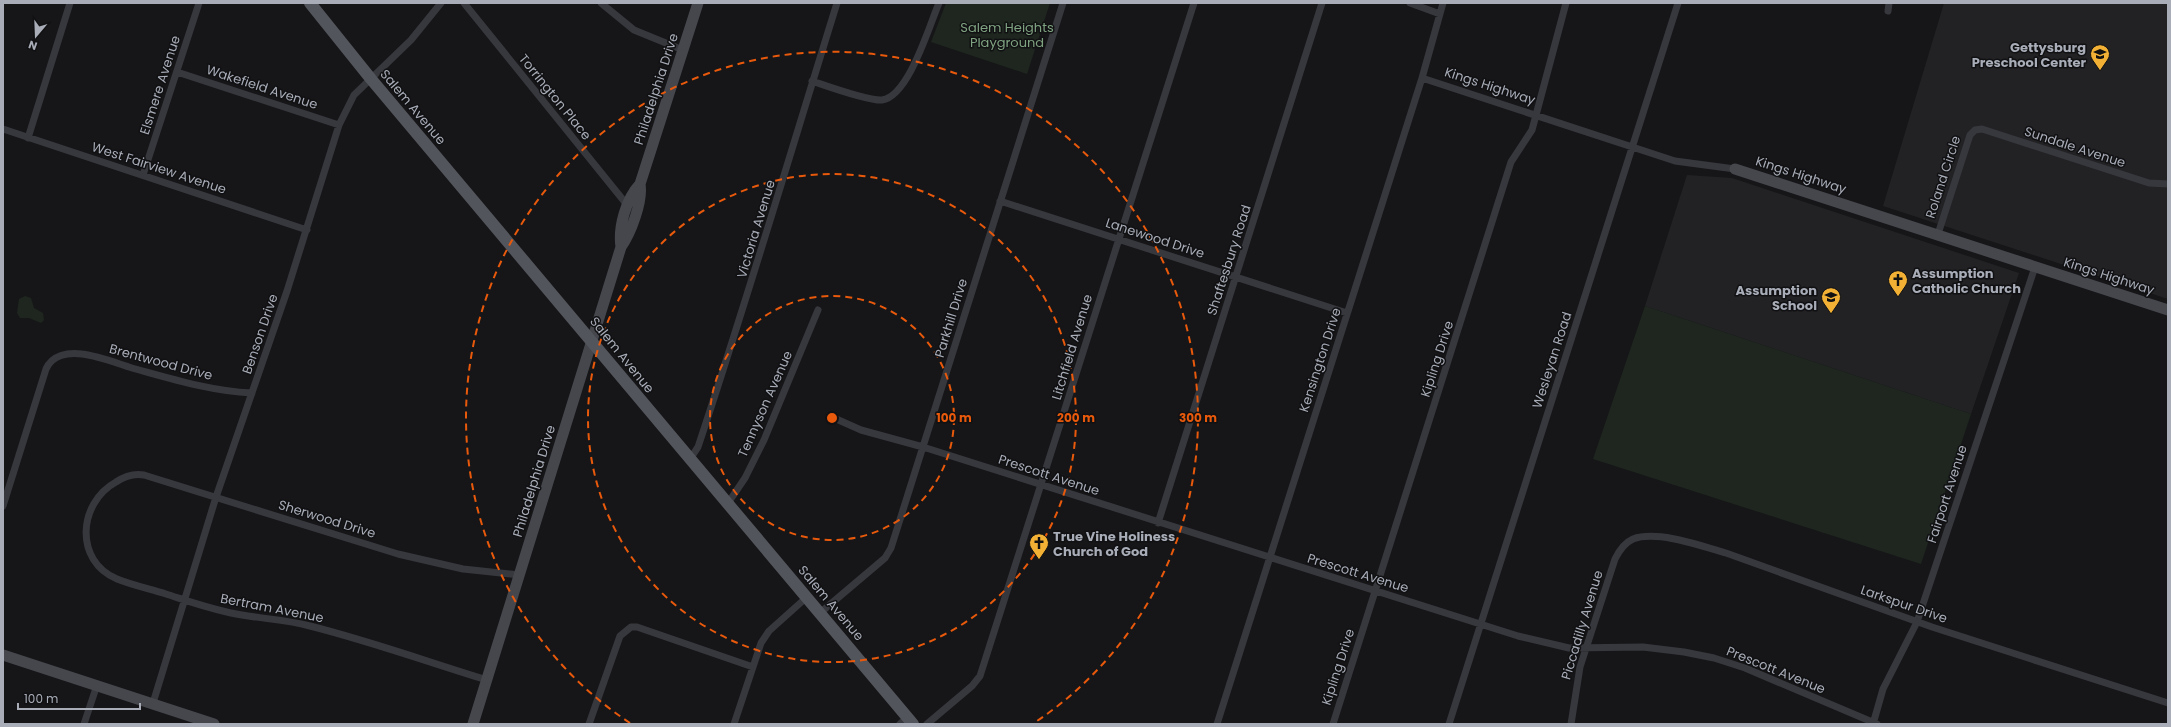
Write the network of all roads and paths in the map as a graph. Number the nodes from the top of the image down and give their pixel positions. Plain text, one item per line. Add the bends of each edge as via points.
1 (70, 3) edge
2 (199, 3) edge
3 (310, 3) edge
4 (441, 3) edge
5 (464, 3) edge
6 (601, 3) edge
7 (698, 3) edge
8 (837, 3) edge
9 (939, 3) edge
10 (1063, 3) edge
11 (1194, 3) edge
12 (1322, 3) edge
13 (1410, 3) edge
14 (1443, 3) edge
15 (1566, 3) edge
16 (1678, 3) edge
17 (1889, 3) edge
18 (1888, 11) dead end
19 (1440, 14) junction
20 (683, 50) junction
21 (177, 72) junction
22 (1422, 78) junction
23 (371, 79) junction
24 (812, 81) junction
25 (1536, 116) junction
26 (339, 125) junction
27 (3, 130) edge
28 (1975, 130) joint
29 (28, 138) junction
30 (1632, 146) junction
31 (1735, 169) joint
32 (143, 175) junction
33 (640, 184) junction
34 (2168, 184) edge
35 (1000, 201) junction
36 (628, 206) junction
37 (306, 230) junction
38 (1938, 234) junction
39 (1118, 239) junction
40 (621, 247) junction
41 (2035, 267) junction
42 (1237, 277) junction
43 (818, 310) dead end
44 (2168, 310) edge
45 (1348, 313) junction
46 (592, 340) junction
47 (252, 393) junction
48 (834, 418) dead end
49 (923, 448) junction
50 (690, 459) junction
51 (1041, 485) junction
52 (216, 497) junction
53 (728, 503) junction
54 (3, 506) edge
55 (1158, 523) junction
56 (1631, 540) joint
57 (1270, 558) junction
58 (101, 568) joint
59 (520, 575) junction
60 (1375, 592) junction
61 (807, 597) junction
62 (184, 600) junction
63 (820, 613) junction
64 (1918, 622) junction
65 (1481, 624) junction
66 (1586, 648) junction
67 (3, 655) edge
68 (753, 667) junction
69 (487, 680) junction
70 (97, 685) junction
71 (153, 703) junction
72 (2168, 703) edge
73 (907, 722) edge
74 (84, 724) edge
75 (214, 724) edge
76 (473, 724) edge
77 (589, 724) edge
78 (734, 724) edge
79 (927, 724) edge
80 (1217, 724) edge
81 (1333, 724) edge
82 (1449, 724) edge
83 (1570, 724) edge
84 (1874, 724) edge

1 - 29 street
2 - 21 street, Elsmere Avenue
3 - 23 main road, Salem Avenue
4 - 23 street, Benson Drive via 411,40
5 - 36 street, Torrington Place
6 - 20 street via 634,30
7 - 20 main road, Philadelphia Drive
8 - 24 street, Victoria Avenue
9 - 24 street via 906,81 892,97 881,100
10 - 35 street, Parkhill Drive
11 - 39 street, Litchfield Avenue
12 - 42 street, Shaftesbury Road
13 - 19 street
14 - 19 street, Kensington Drive
15 - 25 street, Kipling Drive
16 - 30 street, Wesleyan Road
17 - 18 street
19 - 22 street, Kensington Drive
20 - 33 main road, Philadelphia Drive
21 - 26 street, Wakefield Avenue
21 - 32 street, Elsmere Avenue
22 - 25 street, Kings Highway
22 - 45 street, Kensington Drive
23 - 26 street, Benson Drive via 354,95
23 - 46 main road, Salem Avenue
24 - 50 street, Victoria Avenue via 743,311 698,447
25 - 30 street, Kings Highway
25 - 60 street, Kipling Drive via 1529,135 1511,162
26 - 37 street, Benson Drive
27 - 29 street, West Fairview Avenue
28 - 34 street, Sundale Avenue via 1982,129 2149,183
28 - 38 street, Roland Circle via 1970,135
29 - 32 street, West Fairview Avenue
30 - 31 street, Kings Highway via 1675,161
30 - 65 street, Wesleyan Road
31 - 38 main road, Kings Highway
32 - 37 street, West Fairview Avenue
33 - 36 main road, Philadelphia Drive via 632,192
33 - 40 main road, Philadelphia Drive via 641,194 627,239
35 - 39 street, Lanewood Drive
35 - 49 street, Parkhill Drive
36 - 40 main road, Philadelphia Drive via 619,236
37 - 47 street, Benson Drive
38 - 41 main road, Kings Highway
39 - 42 street, Lanewood Drive
39 - 51 street, Litchfield Avenue
40 - 46 main road, Philadelphia Drive
41 - 44 main road, Kings Highway
41 - 64 street, Fairport Avenue
42 - 45 street, Lanewood Drive
42 - 55 street, Shaftesbury Road
43 - 53 street, Tennyson Avenue via 764,440 746,478
45 - 57 street, Kensington Drive
46 - 50 main road, Salem Avenue
46 - 59 main road, Philadelphia Drive
47 - 52 street, Benson Drive
47 - 54 street, Brentwood Drive via 221,390 175,380 82,354 64,355 49,361
48 - 49 street, Prescott Avenue via 861,430
49 - 51 street, Prescott Avenue
49 - 63 street, Parkhill Drive via 889,553
50 - 53 main road, Salem Avenue
51 - 55 street, Prescott Avenue
51 - 79 street, Litchfield Avenue via 980,676 972,686
52 - 58 street, Sherwood Drive via 144,475 130,475 104,489 89,509 86,533 93,558
52 - 59 street, Sherwood Drive via 412,558 463,569
52 - 62 street, Benson Drive
53 - 61 main road, Salem Avenue
55 - 57 street, Prescott Avenue
56 - 64 street, Larkspur Drive via 1653,536 1726,552
56 - 66 street, Piccadilly Avenue via 1615,559
57 - 60 street, Prescott Avenue
57 - 80 street, Kensington Drive
58 - 62 street, Bertram Avenue via 116,579
59 - 69 main road, Philadelphia Drive
60 - 65 street, Prescott Avenue
60 - 81 street, Kipling Drive
61 - 63 main road, Salem Avenue
61 - 68 street via 769,631 761,643
62 - 69 street, Bertram Avenue via 223,612 310,626
62 - 71 street, Benson Drive
63 - 73 main road, Salem Avenue
64 - 72 street, Larkspur Drive
64 - 84 street, Fairport Avenue via 1883,689
65 - 66 street, Prescott Avenue via 1558,646
65 - 82 street, Wesleyan Road
66 - 83 street, Piccadilly Avenue via 1575,688
66 - 84 street, Prescott Avenue via 1657,648 1714,658 1745,668
67 - 70 main road
68 - 77 street via 631,627 620,636
68 - 78 street
69 - 76 main road, Philadelphia Drive
70 - 71 main road
70 - 74 street
71 - 75 main road

